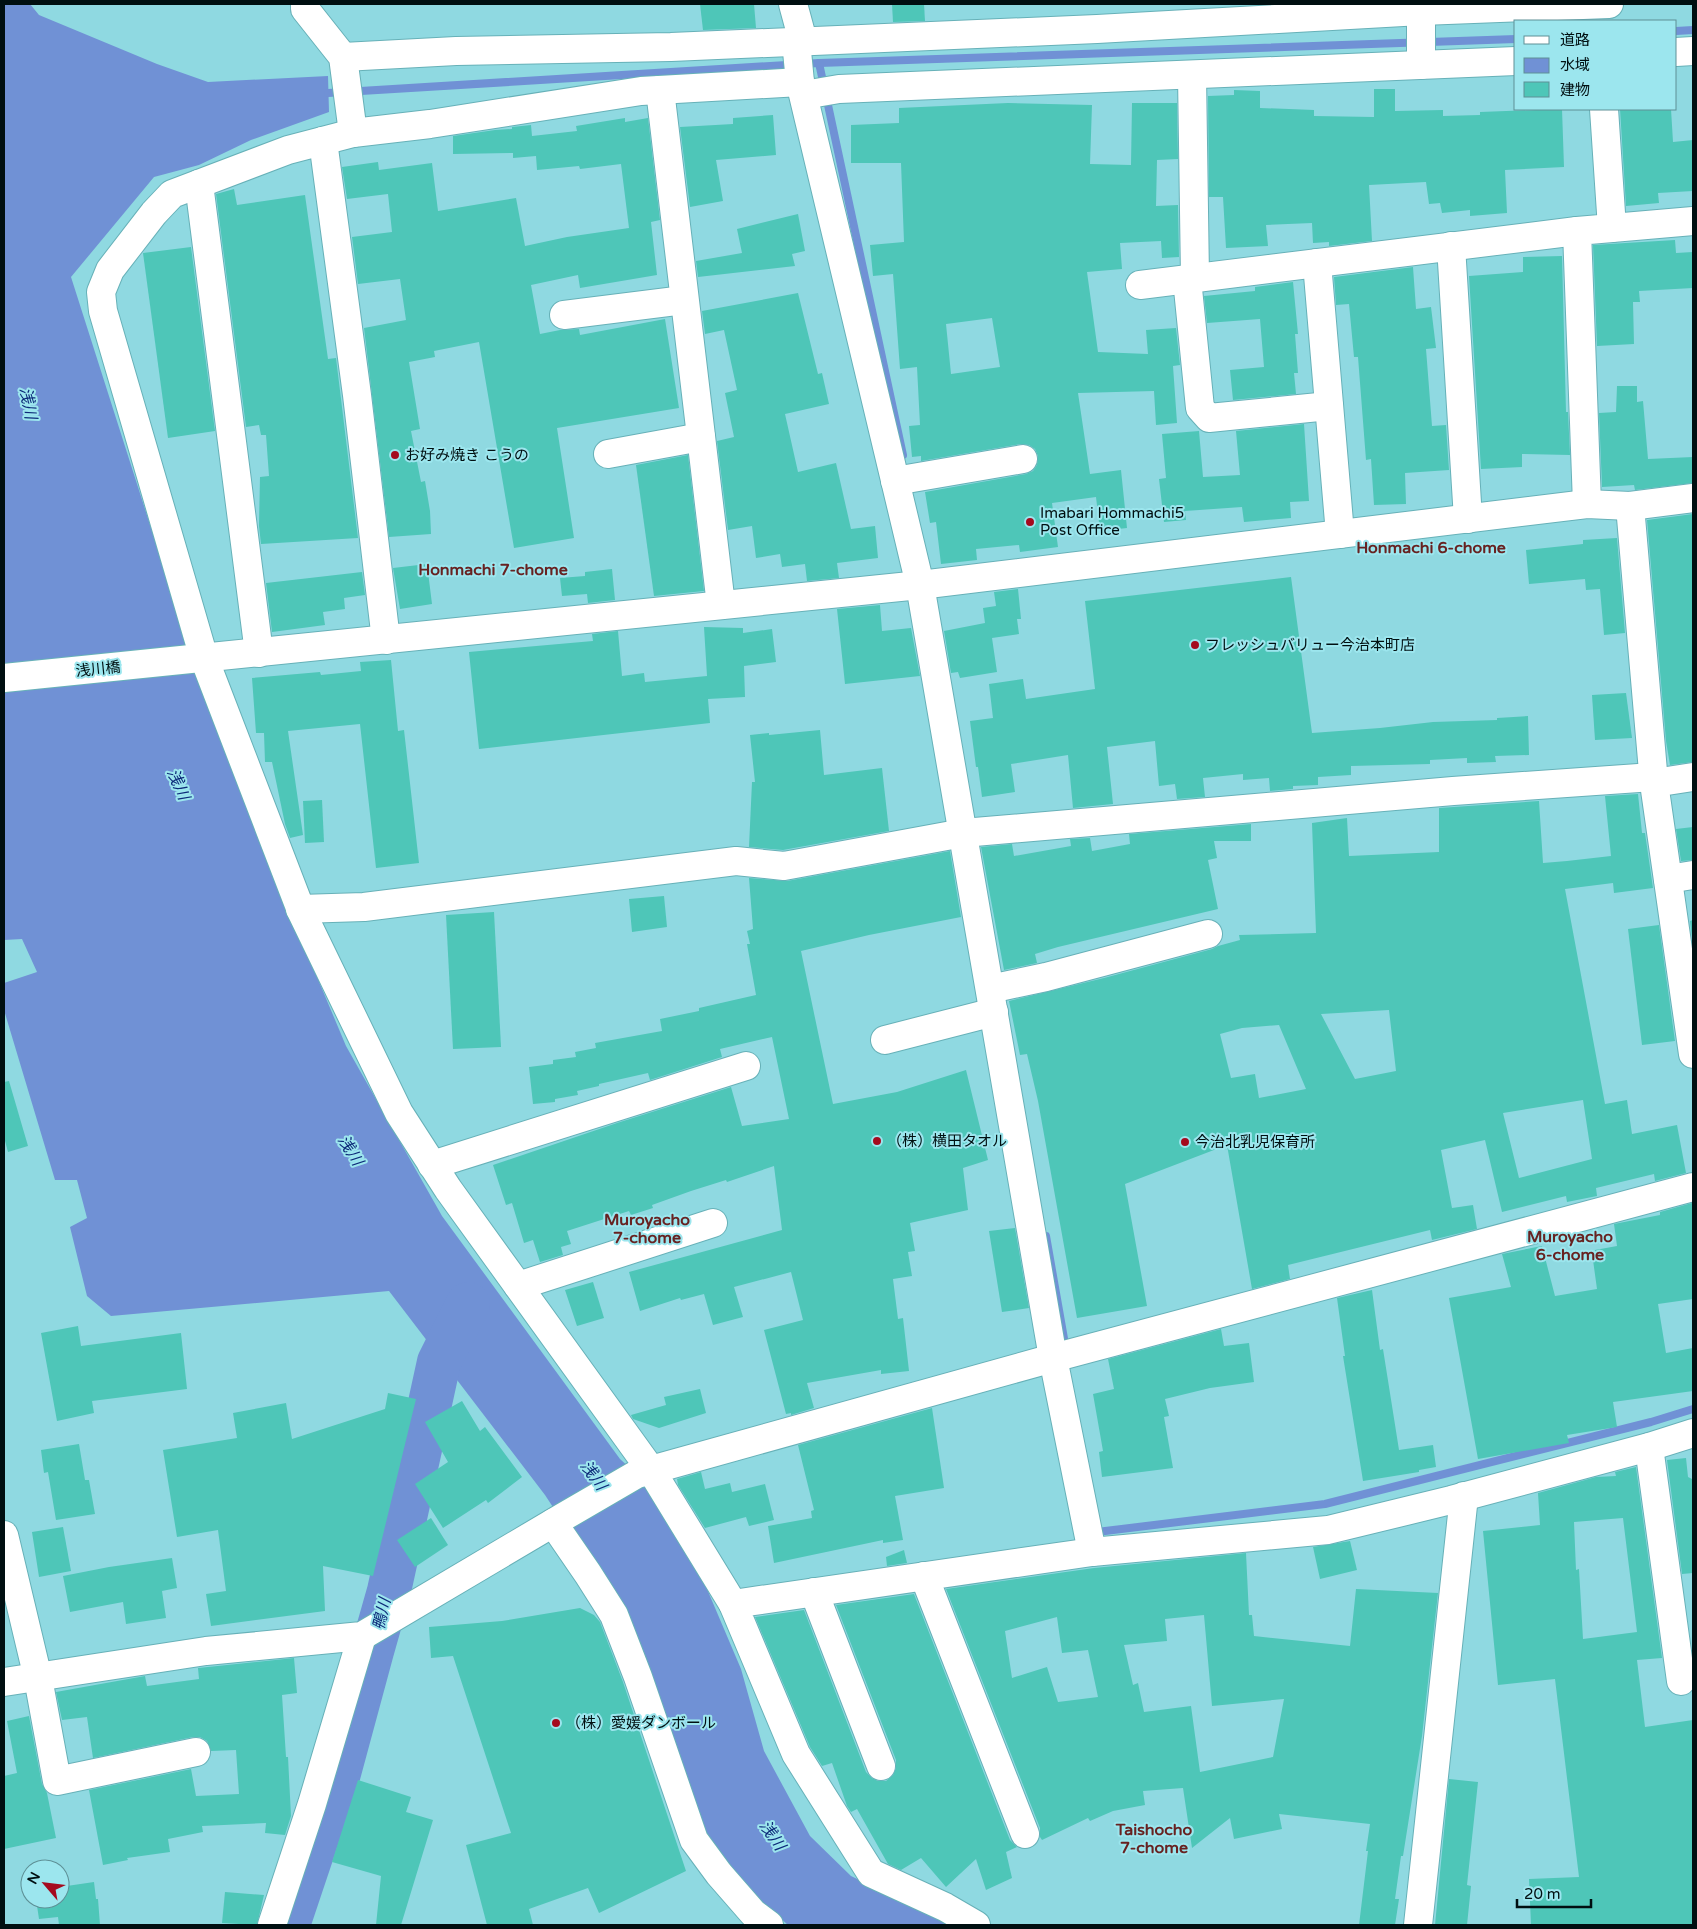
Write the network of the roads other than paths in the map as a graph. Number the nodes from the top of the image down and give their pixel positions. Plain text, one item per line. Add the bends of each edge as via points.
1 (304, 4) edge
2 (792, 4) edge
3 (1609, 4) edge
4 (1421, 19) junction
5 (799, 43) junction
6 (1693, 51) edge
7 (1677, 52) edge
8 (1514, 61) edge
9 (1421, 63) junction
10 (344, 65) junction
11 (1192, 74) junction
12 (802, 86) junction
13 (660, 90) junction
14 (1604, 110) edge
15 (351, 123) junction
16 (323, 141) junction
17 (199, 184) junction
18 (1693, 221) edge
19 (1612, 228) junction
20 (1577, 231) junction
21 (1451, 246) junction
22 (1317, 263) junction
23 (1191, 278) junction
24 (1140, 285) dead end
25 (684, 300) junction
26 (564, 315) dead end
27 (1329, 406) junction
28 (701, 437) junction
29 (608, 454) dead end
30 (1023, 459) dead end
31 (895, 481) junction
32 (1693, 498) edge
33 (1587, 504) junction
34 (1630, 506) junction
35 (1468, 519) junction
36 (1340, 534) junction
37 (920, 585) junction
38 (721, 605) junction
39 (386, 640) junction
40 (258, 653) junction
41 (198, 659) junction
42 (4, 678) edge
43 (1693, 777) edge
44 (1653, 780) junction
45 (963, 833) junction
46 (1680, 877) edge
47 (300, 909) junction
48 (1208, 934) dead end
49 (992, 1001) junction
50 (884, 1040) dead end
51 (1693, 1054) edge
52 (746, 1066) dead end
53 (432, 1165) junction
54 (1693, 1188) edge
55 (713, 1223) dead end
56 (518, 1286) junction
57 (1054, 1358) junction
58 (1693, 1433) edge
59 (1649, 1447) junction
60 (644, 1472) junction
61 (1464, 1496) junction
62 (558, 1520) junction
63 (4, 1535) edge
64 (1092, 1552) junction
65 (924, 1576) junction
66 (814, 1592) junction
67 (733, 1604) junction
68 (362, 1636) junction
69 (38, 1678) junction
70 (1681, 1681) dead end
71 (4, 1682) edge
72 (196, 1752) dead end
73 (882, 1766) dead end
74 (1025, 1834) dead end
75 (272, 1925) edge
76 (769, 1925) edge
77 (976, 1925) edge
78 (1418, 1925) edge

1 - 10 street
2 - 5 street
3 - 4 street
4 - 5 street
4 - 9 street
5 - 10 street via 456,52
5 - 12 street
6 - 7 street
8 - 9 street
9 - 11 street
10 - 15 street
11 - 12 street via 839,89
11 - 23 street
12 - 13 street
12 - 31 street
13 - 15 street via 641,90 430,124
13 - 25 street
14 - 19 street
15 - 16 street
16 - 17 street via 288,150
16 - 39 street
17 - 40 street
17 - 41 street via 172,194 154,213 110,270 101,292 103,311
18 - 19 street
19 - 20 street
20 - 21 street
20 - 33 street
21 - 22 street
21 - 35 street
22 - 23 street
22 - 27 street
23 - 24 street
23 - 27 street via 1200,408 1209,418
25 - 26 street
25 - 28 street
27 - 36 street
28 - 29 street
28 - 38 street
30 - 31 street
31 - 37 street
32 - 34 street, 浅川橋
33 - 34 street, 浅川橋
33 - 35 street, 浅川橋
34 - 44 street
35 - 36 street, 浅川橋
36 - 37 street, 浅川橋
37 - 38 street, 浅川橋
37 - 45 street
38 - 39 street, 浅川橋
39 - 40 street, 浅川橋
40 - 41 street, 浅川橋
41 - 42 street, 浅川橋
41 - 47 street
43 - 44 street
44 - 45 street via 1453,791
44 - 46 street
45 - 47 street via 784,866 736,861 364,907
45 - 49 street
46 - 51 street
47 - 53 street via 399,1113
48 - 49 street via 1046,977
49 - 50 street
49 - 57 street
52 - 53 street
53 - 56 street
54 - 57 street
55 - 56 street
56 - 60 street
57 - 60 street
57 - 64 street
58 - 59 street
59 - 61 street
59 - 70 street
60 - 62 street
60 - 67 street
61 - 64 street via 1328,1530
61 - 78 street
62 - 68 street
62 - 76 street via 614,1615 694,1840 730,1887 753,1913
63 - 69 street
64 - 65 street
65 - 66 street
65 - 74 street
66 - 67 street
66 - 73 street
67 - 77 street via 796,1754 871,1873
68 - 69 street via 206,1651
68 - 75 street
69 - 71 street
69 - 72 street via 57,1781

